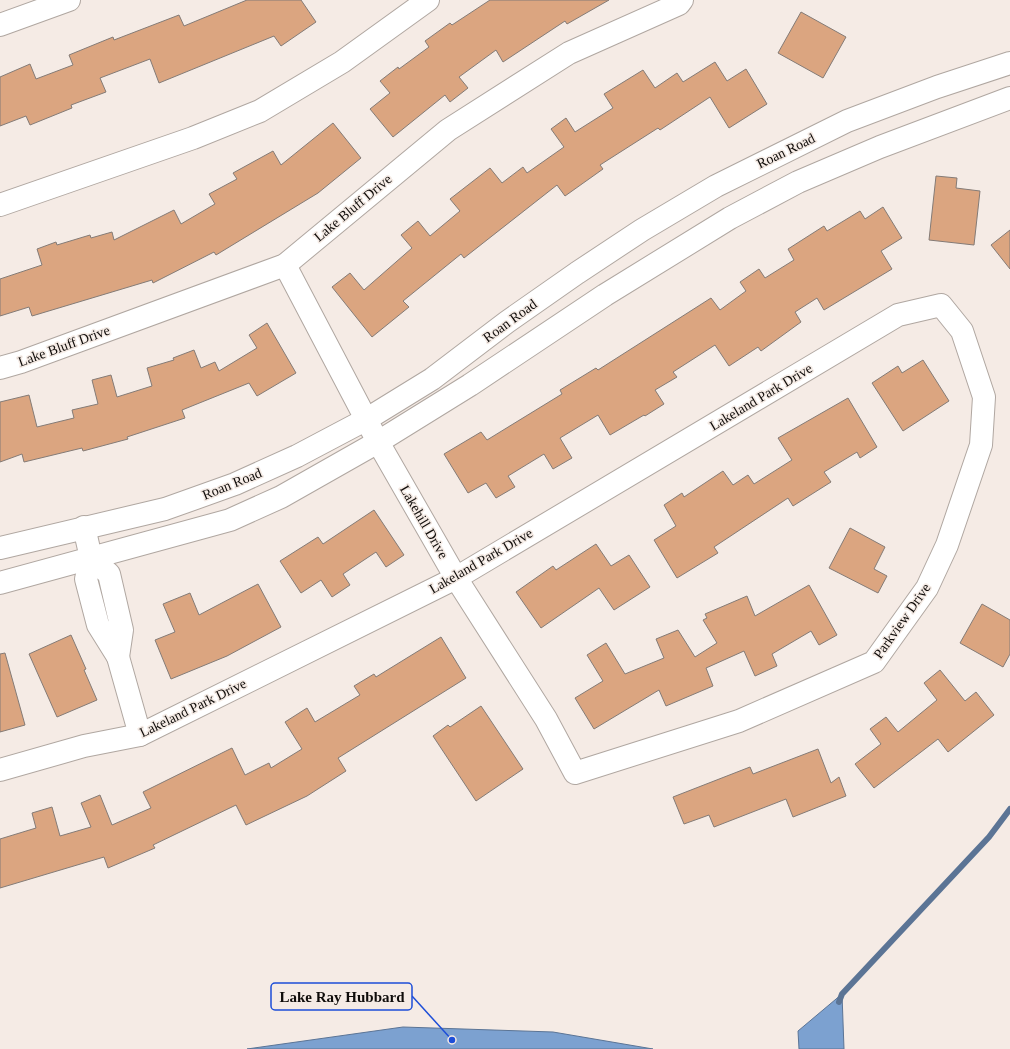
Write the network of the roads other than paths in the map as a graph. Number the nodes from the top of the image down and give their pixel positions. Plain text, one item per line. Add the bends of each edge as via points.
1 (70, 0) edge
2 (428, 0) edge
3 (682, 0) edge
4 (0, 24) edge
5 (1010, 64) edge
6 (1010, 98) edge
7 (0, 205) edge
8 (284, 265) junction
9 (941, 304) joint
10 (0, 368) edge
11 (367, 419) junction
12 (378, 442) junction
13 (84, 527) junction
14 (0, 548) edge
15 (92, 558) junction
16 (456, 578) junction
17 (0, 584) edge
18 (140, 735) junction
19 (0, 770) edge
20 (575, 773) joint

1 - 4 street
2 - 7 street via 342,62 260,111 193,138
3 - 8 street, Lake Bluff Drive via 679,4 569,53 448,130
5 - 11 street, Roan Road via 937,87 847,121 716,186 642,230 508,322 432,379
6 - 12 street via 880,147 805,179 730,218 657,262
8 - 10 street, Lake Bluff Drive
8 - 11 street, Lakehill Drive
9 - 16 street, Lakeland Park Drive via 898,315
9 - 20 street, Parkview Drive via 962,331 984,397 981,445 947,545 927,588 874,662 739,721
11 - 12 street, Lakehill Drive
11 - 13 street, Roan Road via 297,456 235,484 165,509
12 - 15 street via 281,497 230,520
12 - 16 street, Lakehill Drive
13 - 14 street, Roan Road
13 - 15 street
15 - 17 street
15 - 18 street via 86,580 98,625 118,657
16 - 18 street, Lakeland Park Drive
16 - 20 street, Lakehill Drive via 546,719
18 - 19 street, Lakeland Park Drive via 84,746

